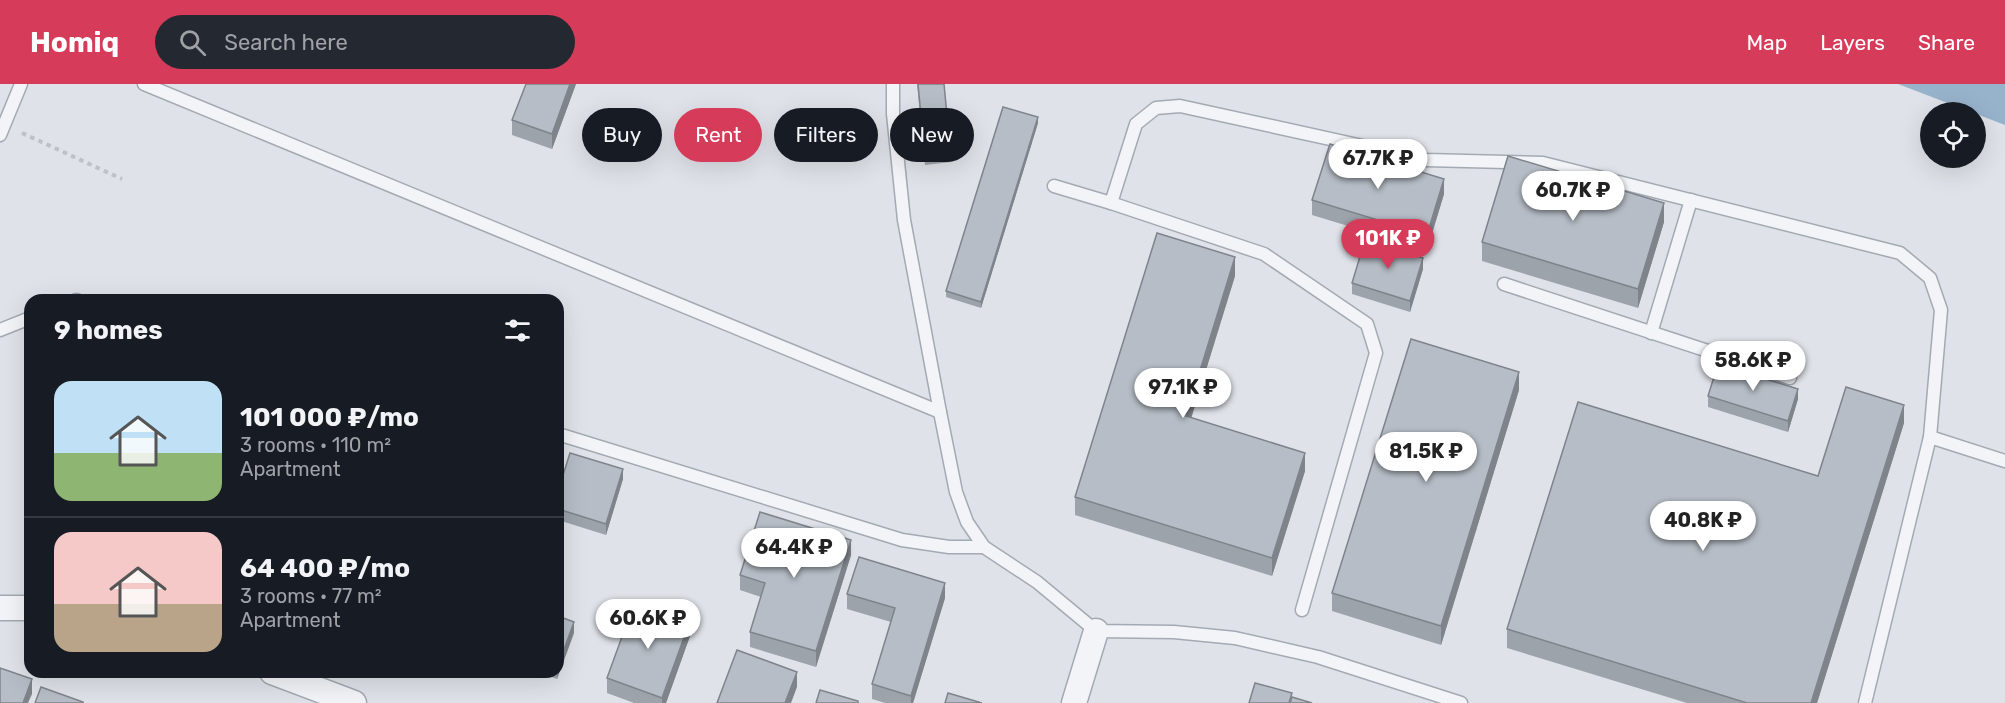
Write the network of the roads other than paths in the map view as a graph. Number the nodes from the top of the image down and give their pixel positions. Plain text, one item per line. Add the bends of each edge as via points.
1 (21, 84) edge
2 (144, 84) edge
3 (893, 84) edge
4 (2, 130) edge
5 (1054, 186) dead end
6 (1691, 200) junction
7 (1112, 203) junction
8 (1504, 284) dead end
9 (24, 320) edge
10 (0, 330) edge
11 (1652, 333) junction
12 (1790, 378) dead end
13 (940, 412) junction
14 (564, 436) edge
15 (1930, 437) junction
16 (2005, 461) edge
17 (984, 547) junction
18 (0, 608) edge
19 (24, 608) edge
20 (1302, 610) dead end
21 (1096, 631) junction
22 (285, 678) edge
23 (330, 699) edge
24 (354, 703) edge
25 (1074, 703) edge
26 (1461, 703) edge
27 (1865, 703) edge

1 - 4 lane
2 - 13 lane
3 - 13 lane via 904,220
5 - 7 lane
6 - 7 lane via 1543,163 1426,160 1180,106 1156,108 1136,124
6 - 11 lane
6 - 15 lane via 1900,253 1930,278 1941,310
7 - 20 lane via 1264,254 1366,324 1376,353
8 - 11 lane
9 - 10 lane
11 - 12 lane
13 - 17 lane via 956,492 967,522
14 - 17 lane via 902,540
15 - 16 lane
15 - 27 lane
17 - 21 lane via 1037,582
18 - 19 street
21 - 25 street
21 - 26 lane via 1235,638 1318,657
22 - 23 street
23 - 24 street

